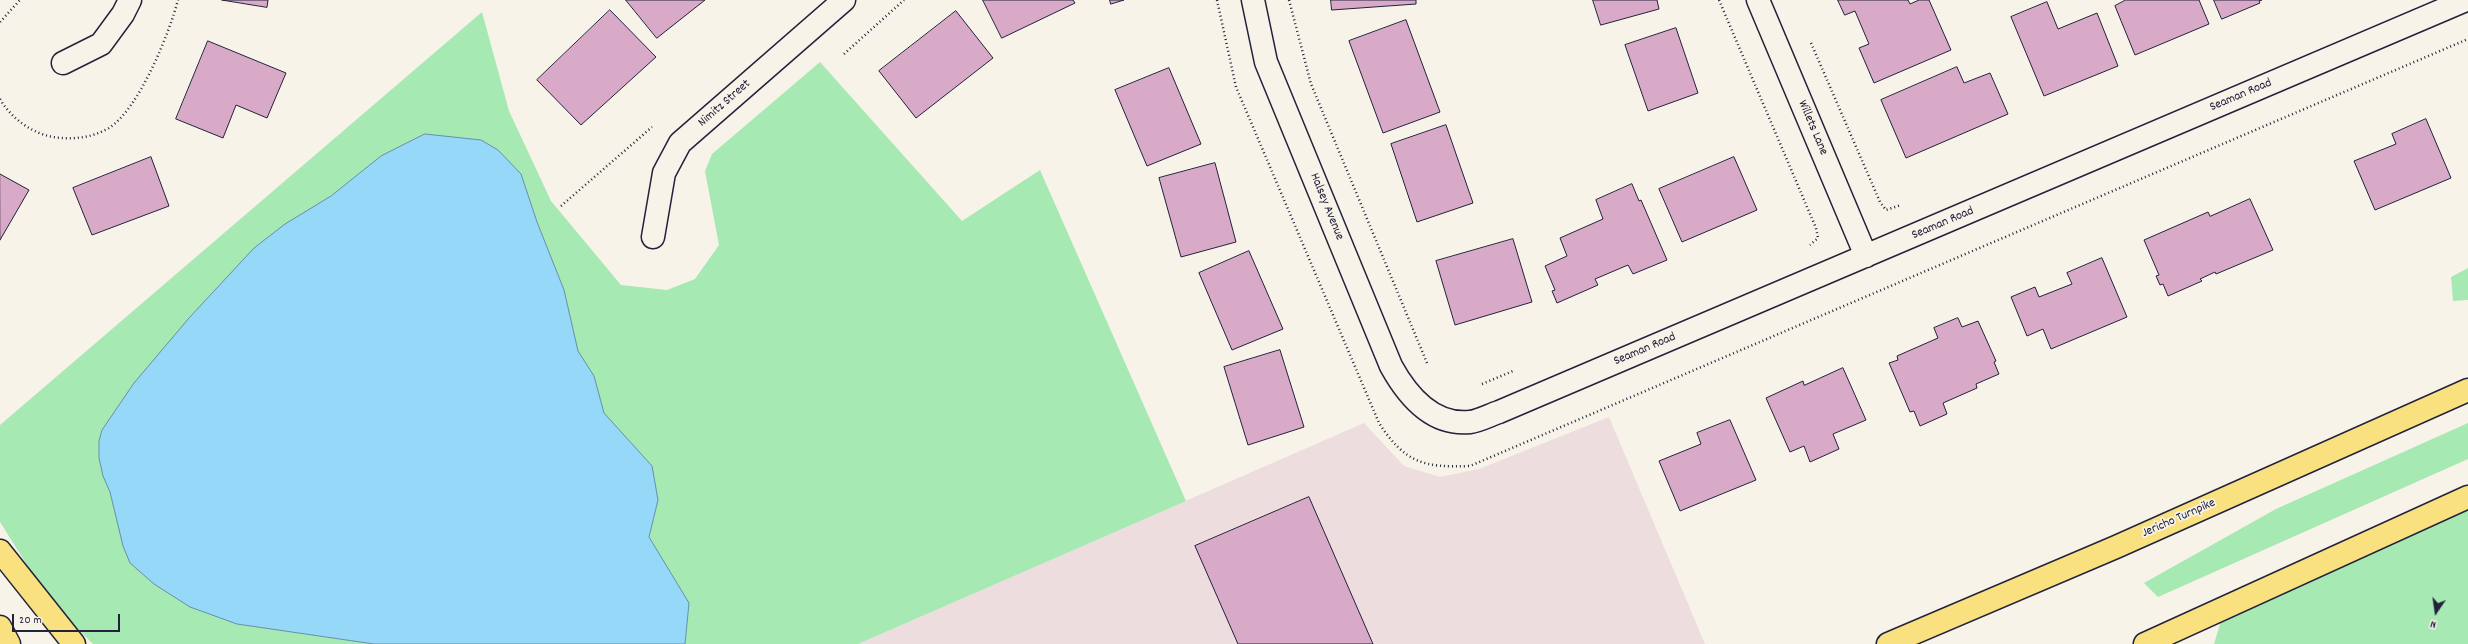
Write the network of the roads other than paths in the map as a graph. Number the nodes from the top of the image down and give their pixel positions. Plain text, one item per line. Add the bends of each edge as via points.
1 (130, 0) edge
2 (844, 0) edge
3 (1252, 0) edge
4 (1758, 0) edge
5 (2466, 0) edge
6 (63, 62) dead end
7 (653, 237) dead end
8 (1866, 256) junction
9 (2468, 390) edge
10 (1420, 403) joint
11 (2468, 497) edge
12 (0, 552) edge
13 (0, 627) edge
14 (9, 644) edge
15 (74, 644) edge
16 (1888, 644) edge
17 (2145, 644) edge

1 - 6 street via 101,44
2 - 7 street, Nimitz Street via 680,143 664,173
3 - 10 street, Halsey Avenue via 1266,62 1388,359 1403,387
4 - 8 street, Willets Lane
5 - 8 street, Seaman Road
8 - 10 street, Seaman Road via 1470,422 1445,419 1428,412
9 - 16 main road, Jericho Turnpike via 2116,548
11 - 17 main road
12 - 15 main road
13 - 14 main road

